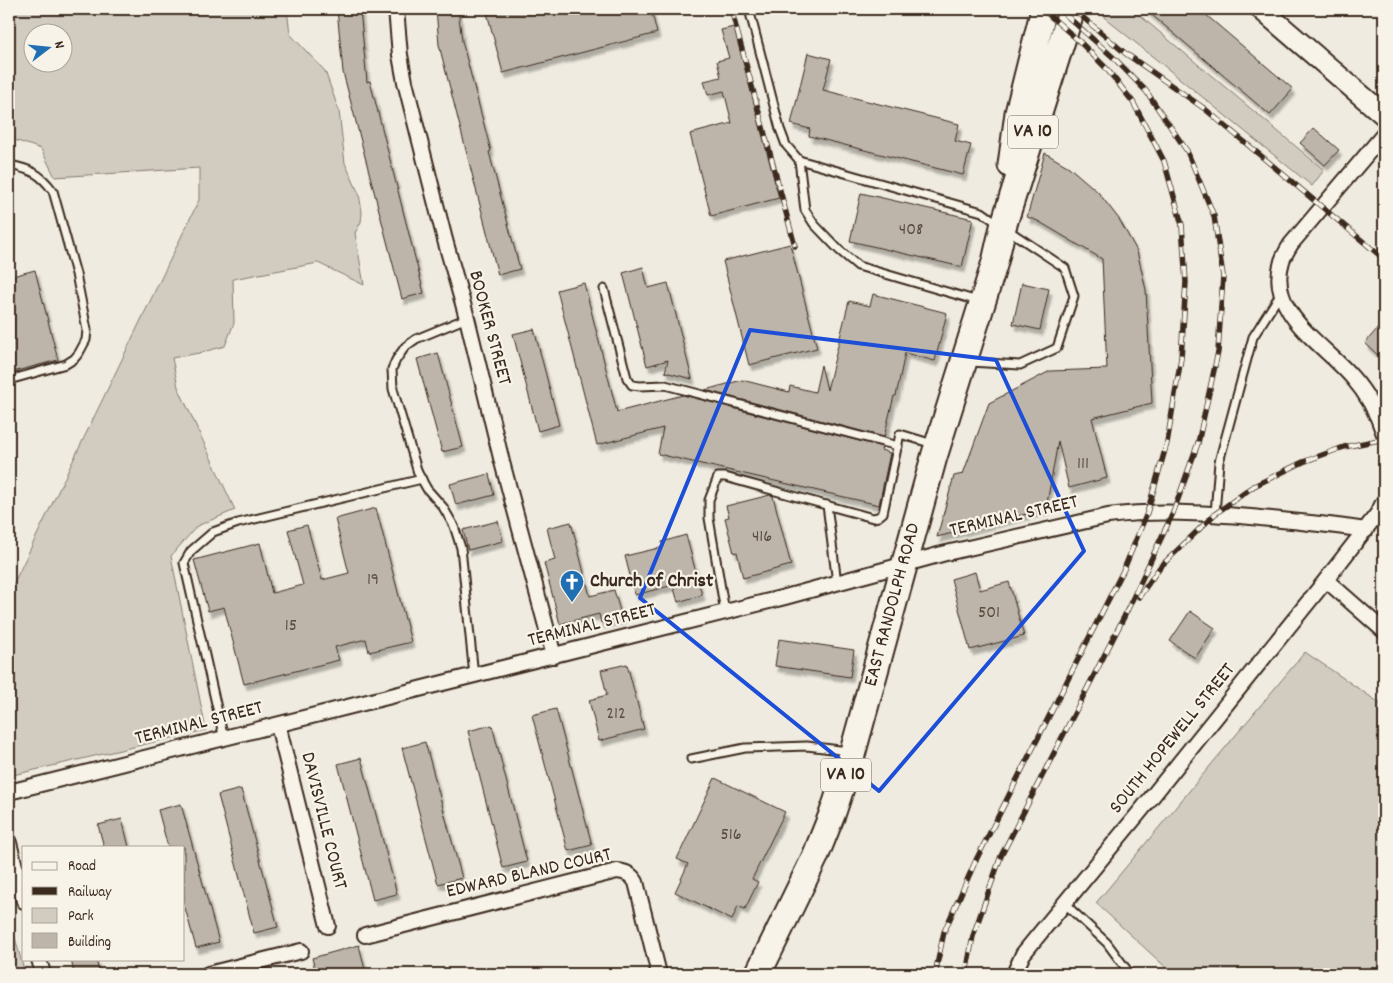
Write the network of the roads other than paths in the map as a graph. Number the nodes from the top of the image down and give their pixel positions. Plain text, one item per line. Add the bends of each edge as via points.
1 (396, 9) edge
2 (749, 9) edge
3 (1044, 9) edge
4 (1072, 9) edge
5 (1261, 9) edge
6 (1384, 114) edge
7 (1384, 134) edge
8 (799, 160) junction
9 (9, 165) edge
10 (1003, 227) junction
11 (604, 289) dead end
12 (1281, 293) junction
13 (982, 303) junction
14 (467, 318) junction
15 (964, 362) junction
16 (9, 380) edge
17 (1384, 434) edge
18 (938, 445) junction
19 (898, 446) junction
20 (422, 479) junction
21 (1384, 501) edge
22 (827, 505) junction
23 (1214, 514) junction
24 (1366, 530) junction
25 (905, 564) junction
26 (1326, 580) junction
27 (837, 583) junction
28 (725, 612) junction
29 (1384, 631) edge
30 (554, 656) junction
31 (474, 676) junction
32 (278, 725) junction
33 (224, 739) junction
34 (853, 751) junction
35 (691, 759) dead end
36 (9, 792) edge
37 (9, 844) edge
38 (22, 893) edge
39 (1064, 903) junction
40 (328, 926) dead end
41 (365, 935) dead end
42 (301, 951) dead end
43 (39, 960) edge
44 (43, 974) edge
45 (208, 974) edge
46 (659, 974) edge
47 (758, 974) edge
48 (1014, 974) edge
49 (1130, 974) edge

1 - 14 street, BOOKER STREET via 405,82
2 - 8 lane via 780,129 786,145
3 - 10 highway, EAST RANDOLPH ROAD / VA 10 via 1018,113
4 - 10 highway, EAST RANDOLPH ROAD / VA 10
5 - 6 street
7 - 12 street via 1291,244 1282,261
8 - 10 lane via 982,212
8 - 13 lane via 805,210 814,224 858,266
9 - 16 lane via 34,172 53,191 76,274 87,330 86,340 74,359
10 - 13 highway, EAST RANDOLPH ROAD / VA 10
10 - 15 lane via 1065,268 1074,296 1057,348 1020,365
11 - 19 lane via 627,378 632,385 665,385
12 - 17 street via 1288,310 1309,336 1352,376 1367,395
12 - 23 lane via 1253,337 1219,462
13 - 15 highway, EAST RANDOLPH ROAD / VA 10
14 - 20 lane via 416,339 405,347 392,369 393,389
14 - 30 street, BOOKER STREET
15 - 18 highway, EAST RANDOLPH ROAD / VA 10
18 - 19 lane via 900,434
18 - 25 highway, EAST RANDOLPH ROAD / VA 10
19 - 22 lane via 883,513 873,518
20 - 31 lane via 443,506 461,548
20 - 33 lane via 238,523 213,532 191,551 184,563
21 - 24 street, SOUTH HOPEWELL STREET
22 - 27 lane
22 - 28 lane via 718,477 710,500 709,518
23 - 24 street, TERMINAL STREET
23 - 25 street, TERMINAL STREET via 1134,513 1108,516
24 - 26 street, SOUTH HOPEWELL STREET
25 - 27 street, TERMINAL STREET
25 - 34 highway, EAST RANDOLPH ROAD / VA 10
26 - 29 street
26 - 39 street, SOUTH HOPEWELL STREET
27 - 28 street, TERMINAL STREET
28 - 30 street, TERMINAL STREET
30 - 31 street, TERMINAL STREET
31 - 32 street, TERMINAL STREET
32 - 33 street, TERMINAL STREET
32 - 40 street, DAVISVILLE COURT
33 - 36 street, TERMINAL STREET
34 - 35 lane via 807,746 745,748
34 - 47 highway, EAST RANDOLPH ROAD / VA 10 via 815,857
37 - 38 street
39 - 48 street, SOUTH HOPEWELL STREET via 1024,954
39 - 49 lane via 1107,943
41 - 46 street, EDWARD BLAND COURT via 617,871 626,872 636,882
42 - 45 street
43 - 44 street

